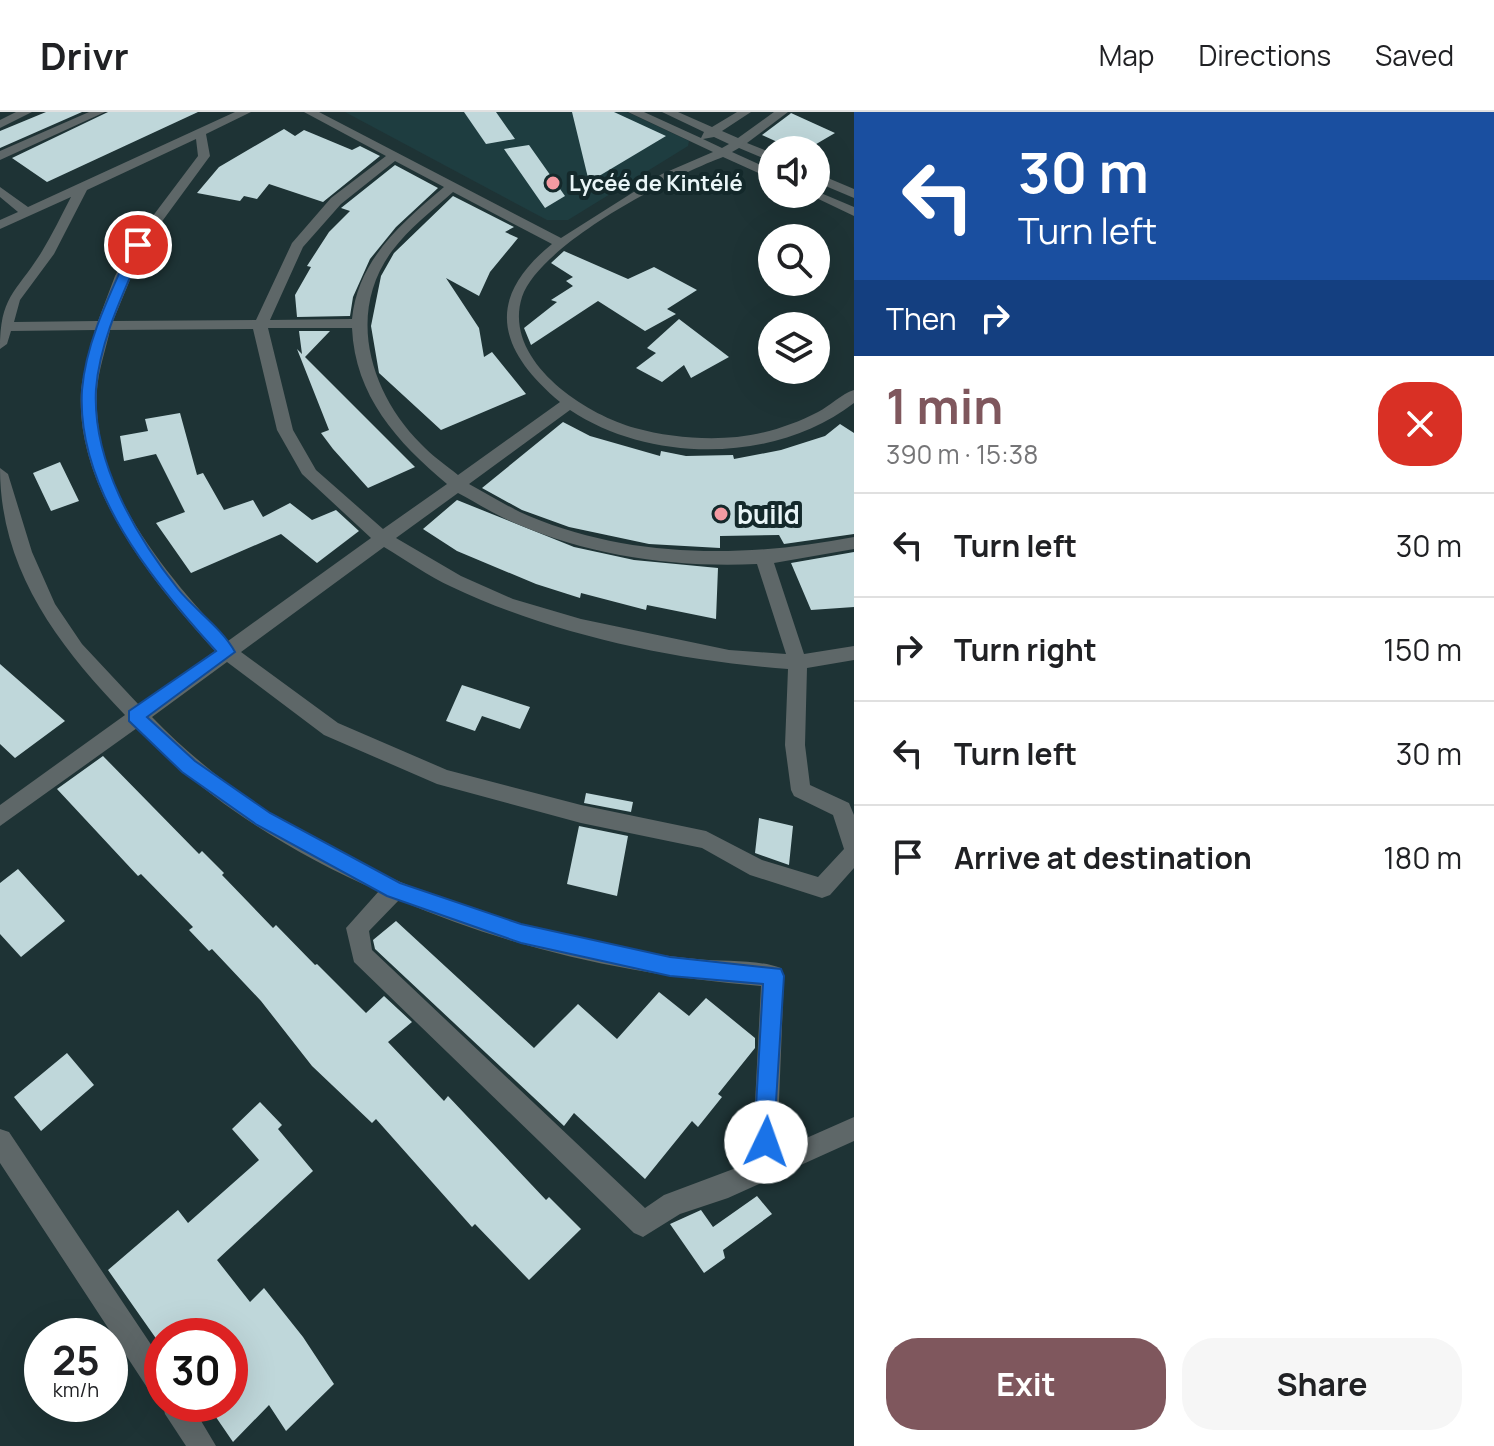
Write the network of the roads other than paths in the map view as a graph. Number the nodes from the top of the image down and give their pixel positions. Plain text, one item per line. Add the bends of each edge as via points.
1 (26, 112) edge
2 (99, 112) edge
3 (245, 112) edge
4 (310, 112) edge
5 (634, 112) edge
6 (668, 112) edge
7 (745, 112) edge
8 (782, 112) edge
9 (0, 124) edge
10 (713, 132) junction
11 (200, 134) junction
12 (698, 142) junction
13 (737, 143) junction
14 (723, 152) junction
15 (758, 152) edge
16 (0, 156) edge
17 (394, 156) junction
18 (682, 167) junction
19 (758, 168) edge
20 (830, 183) edge
21 (453, 186) junction
22 (81, 190) junction
23 (0, 191) edge
24 (854, 194) edge
25 (830, 201) edge
26 (854, 212) edge
27 (28, 213) junction
28 (0, 225) edge
29 (562, 244) junction
30 (6, 303) edge
31 (357, 323) junction
32 (104, 325) junction
33 (260, 326) junction
34 (5, 327) junction
35 (0, 344) edge
36 (851, 403) edge
37 (568, 404) junction
38 (0, 474) edge
39 (455, 485) junction
40 (382, 538) junction
41 (854, 543) edge
42 (9, 548) edge
43 (764, 559) junction
44 (227, 652) junction
45 (854, 653) edge
46 (798, 662) junction
47 (135, 716) junction
48 (0, 817) edge
49 (854, 851) edge
50 (394, 890) junction
51 (854, 1129) edge
52 (0, 1141) edge
53 (764, 1169) junction
54 (144, 1358) edge
55 (187, 1422) edge
56 (202, 1446) edge

1 - 9 street
2 - 16 street
3 - 11 street
4 - 17 street
5 - 12 street
6 - 10 street
7 - 10 street
8 - 13 street
10 - 12 street
10 - 13 street
11 - 22 street
11 - 32 street via 204,156 138,245
12 - 14 street
12 - 18 street
13 - 14 street
13 - 15 street
14 - 18 street
14 - 19 street
17 - 21 street
17 - 33 street via 336,201 297,246
18 - 29 street
20 - 24 street
21 - 29 street
21 - 31 street via 400,233 379,260
22 - 27 street
22 - 30 street via 47,254
23 - 27 street
25 - 26 street
27 - 28 street
29 - 37 street via 527,275 511,323 522,356
30 - 34 street
31 - 33 street
31 - 39 street via 368,379 390,422
32 - 33 street
32 - 34 street
32 - 44 street via 89,390 94,440 112,496 173,593
33 - 40 street via 285,430 310,474
34 - 35 street
36 - 37 street via 766,437 722,444 671,440 608,425
37 - 39 street
38 - 42 street
39 - 40 street
39 - 43 street via 525,520 642,553
40 - 44 street
40 - 46 street via 455,581 581,626 729,657
41 - 43 street
42 - 47 street via 59,627
43 - 46 street
44 - 47 street
44 - 49 street via 331,729 444,778 706,840 757,868 822,888
45 - 46 street
46 - 49 street via 795,745 801,790 842,809
47 - 48 street
47 - 50 street via 188,766 263,819
50 - 53 street via 521,934 670,967 773,976
50 - 53 street via 357,928 362,955 643,1224 673,1204
51 - 53 street
52 - 54 street
55 - 56 street

